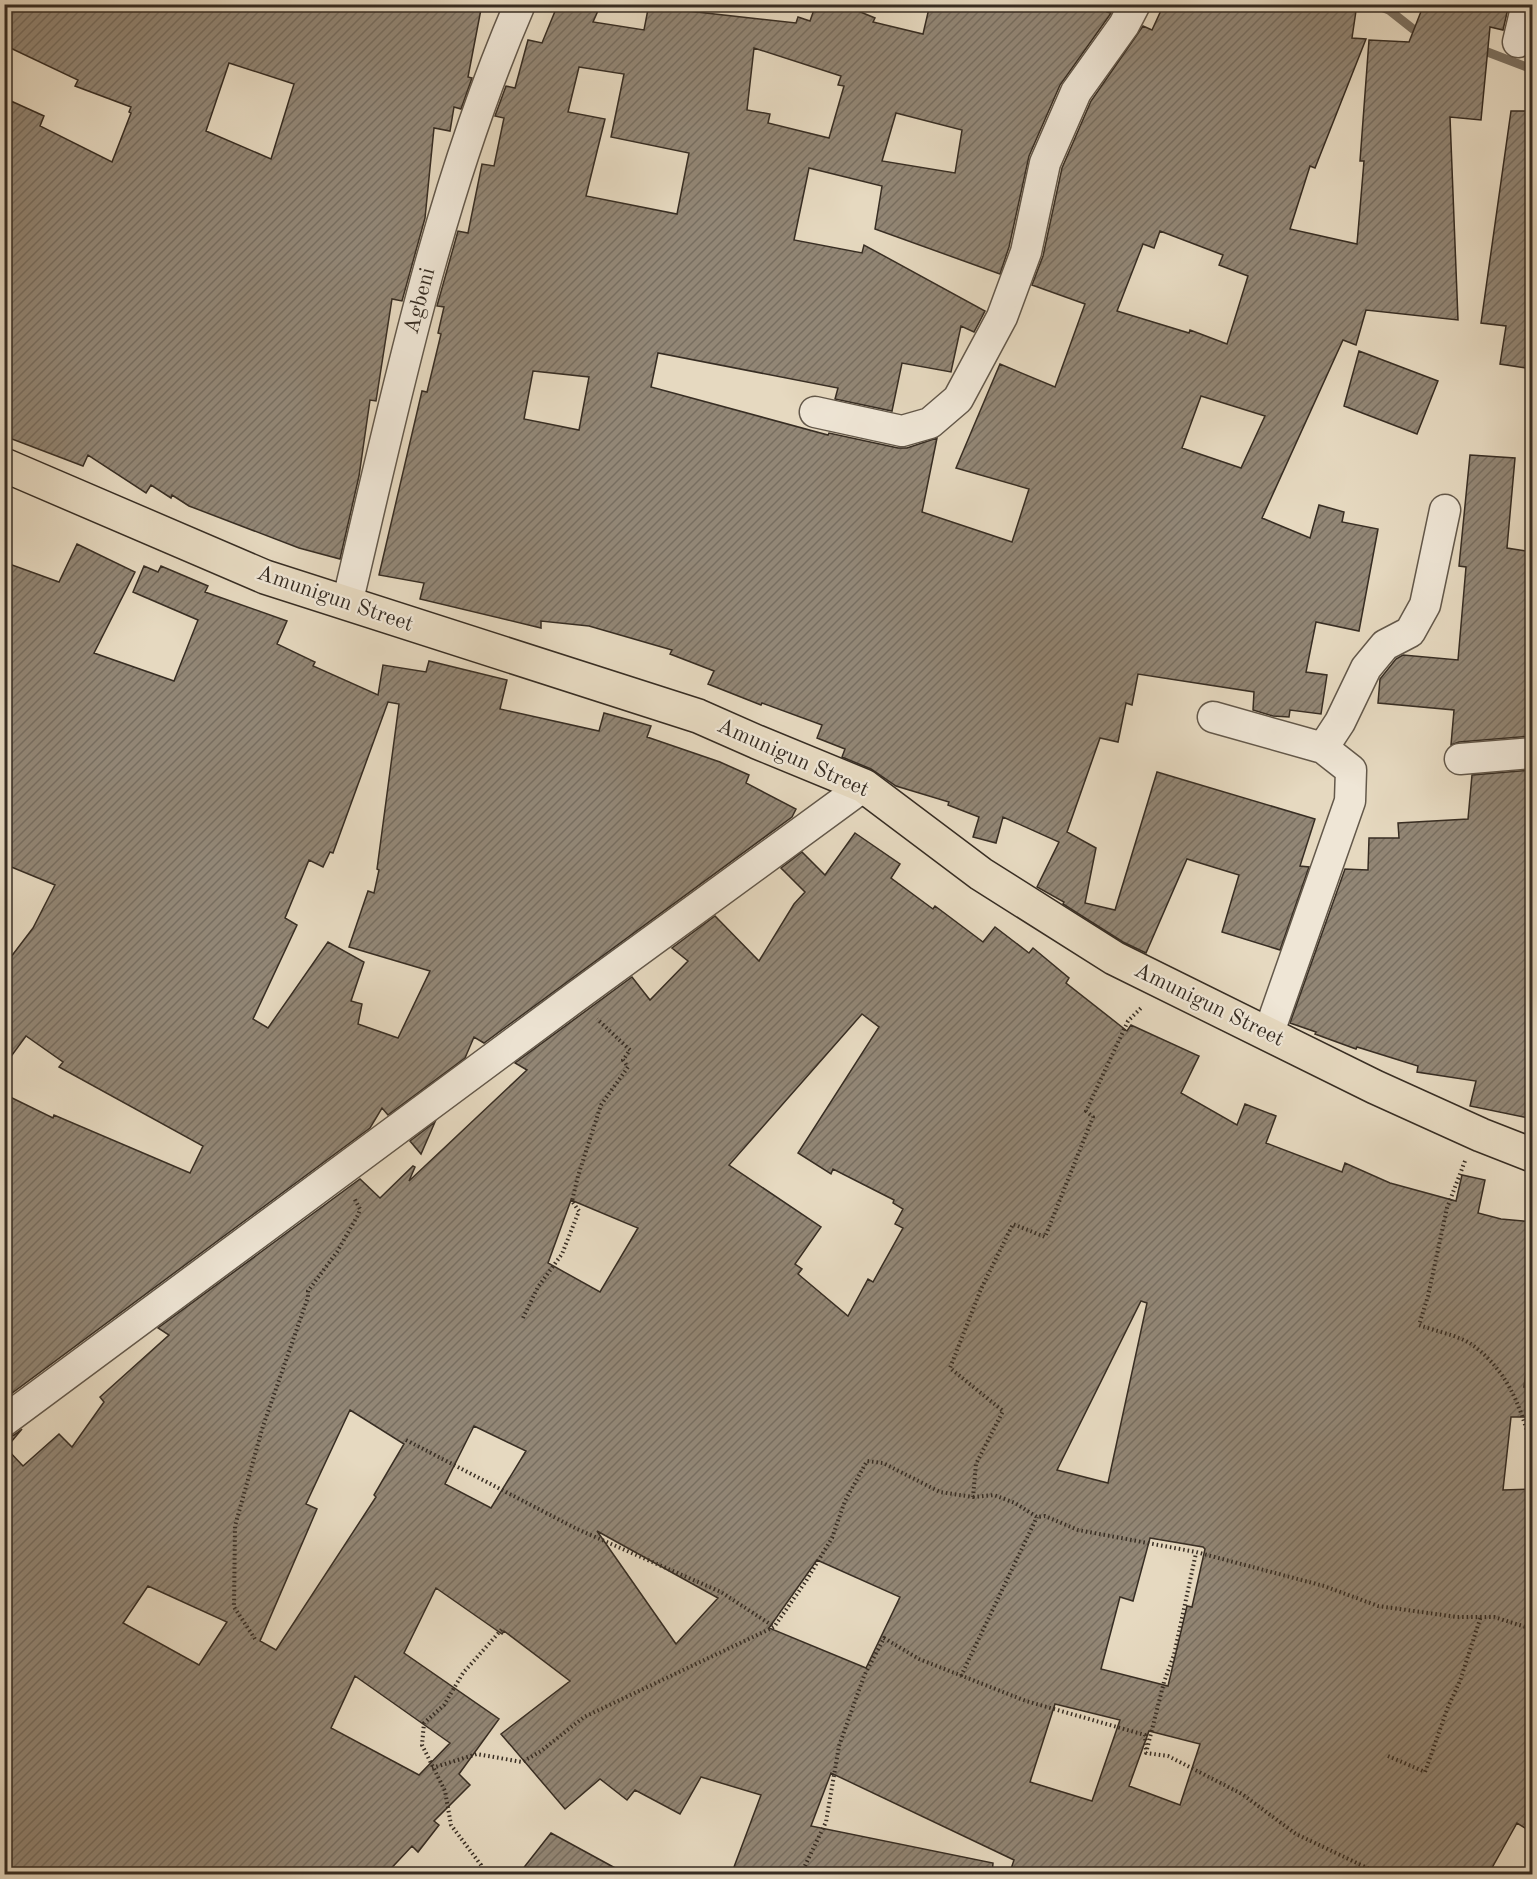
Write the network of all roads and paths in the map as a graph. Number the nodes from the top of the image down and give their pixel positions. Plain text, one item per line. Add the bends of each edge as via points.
1 (520, 4) edge
2 (1135, 4) edge
3 (1527, 4) edge
4 (1518, 42) dead end
5 (815, 412) dead end
6 (4, 465) edge
7 (1445, 510) dead end
8 (347, 604) junction
9 (1213, 717) dead end
10 (1323, 748) junction
11 (1533, 753) edge
12 (1460, 759) dead end
13 (864, 786) junction
14 (1166, 983) junction
15 (574, 998) junction
16 (1268, 1035) junction
17 (1481, 1135) junction
18 (1533, 1155) edge
19 (339, 1173) junction
20 (523, 1318) dead end
21 (4, 1421) edge
22 (406, 1440) dead end
23 (1533, 1450) edge
24 (973, 1497) junction
25 (1037, 1517) junction
26 (1196, 1552) junction
27 (1481, 1616) junction
28 (774, 1627) junction
29 (502, 1629) dead end
30 (1533, 1629) edge
31 (255, 1640) dead end
32 (961, 1676) junction
33 (1146, 1753) junction
34 (1388, 1756) dead end
35 (432, 1768) junction
36 (483, 1875) edge
37 (801, 1875) edge
38 (1380, 1875) edge

1 - 8 street, Agbeni via 475,121 432,256
2 - 5 street via 1124,26 1076,92 1045,163 1026,252 1002,317 958,399 930,423 902,430
3 - 4 street
6 - 8 main road, Amunigun Street via 264,577
7 - 10 street via 1425,605 1410,632 1385,645 1366,668
8 - 13 main road, Amunigun Street via 698,716
9 - 10 street
10 - 16 street via 1351,770 1350,801
11 - 12 street
13 - 14 main road, Amunigun Street via 981,874 1114,958
13 - 15 street
14 - 16 main road, Amunigun Street
14 - 24 path via 1128,1021 1086,1111 1094,1117 1045,1237 1012,1224 981,1288 950,1368 1003,1411 976,1464
15 - 19 street
15 - 20 path via 630,1050 623,1060 628,1067 601,1105 572,1202 579,1211 561,1254
16 - 17 main road, Amunigun Street
17 - 18 main road, Amunigun Street
17 - 23 path via 1470,1149 1447,1208 1419,1325 1469,1343 1509,1383
19 - 21 street
19 - 31 path via 360,1209 308,1292 263,1426 235,1526 234,1607
22 - 28 path via 577,1529 721,1592
24 - 25 path via 994,1495
24 - 28 path via 940,1492 884,1463 867,1461 845,1501 832,1538
25 - 26 path via 1045,1516 1078,1530
25 - 32 path
26 - 27 path via 1324,1586 1378,1605 1457,1617
26 - 33 path via 1174,1655
27 - 30 path
27 - 34 path via 1425,1772
28 - 35 path via 584,1717 522,1762 477,1754
29 - 35 path via 463,1673 444,1705 424,1723 422,1745
32 - 33 path via 1026,1701 1145,1735
32 - 37 path via 919,1659 884,1638 864,1676 838,1746 826,1822
33 - 38 path via 1168,1756 1242,1794 1296,1834
35 - 36 path via 445,1791 451,1825 481,1865

